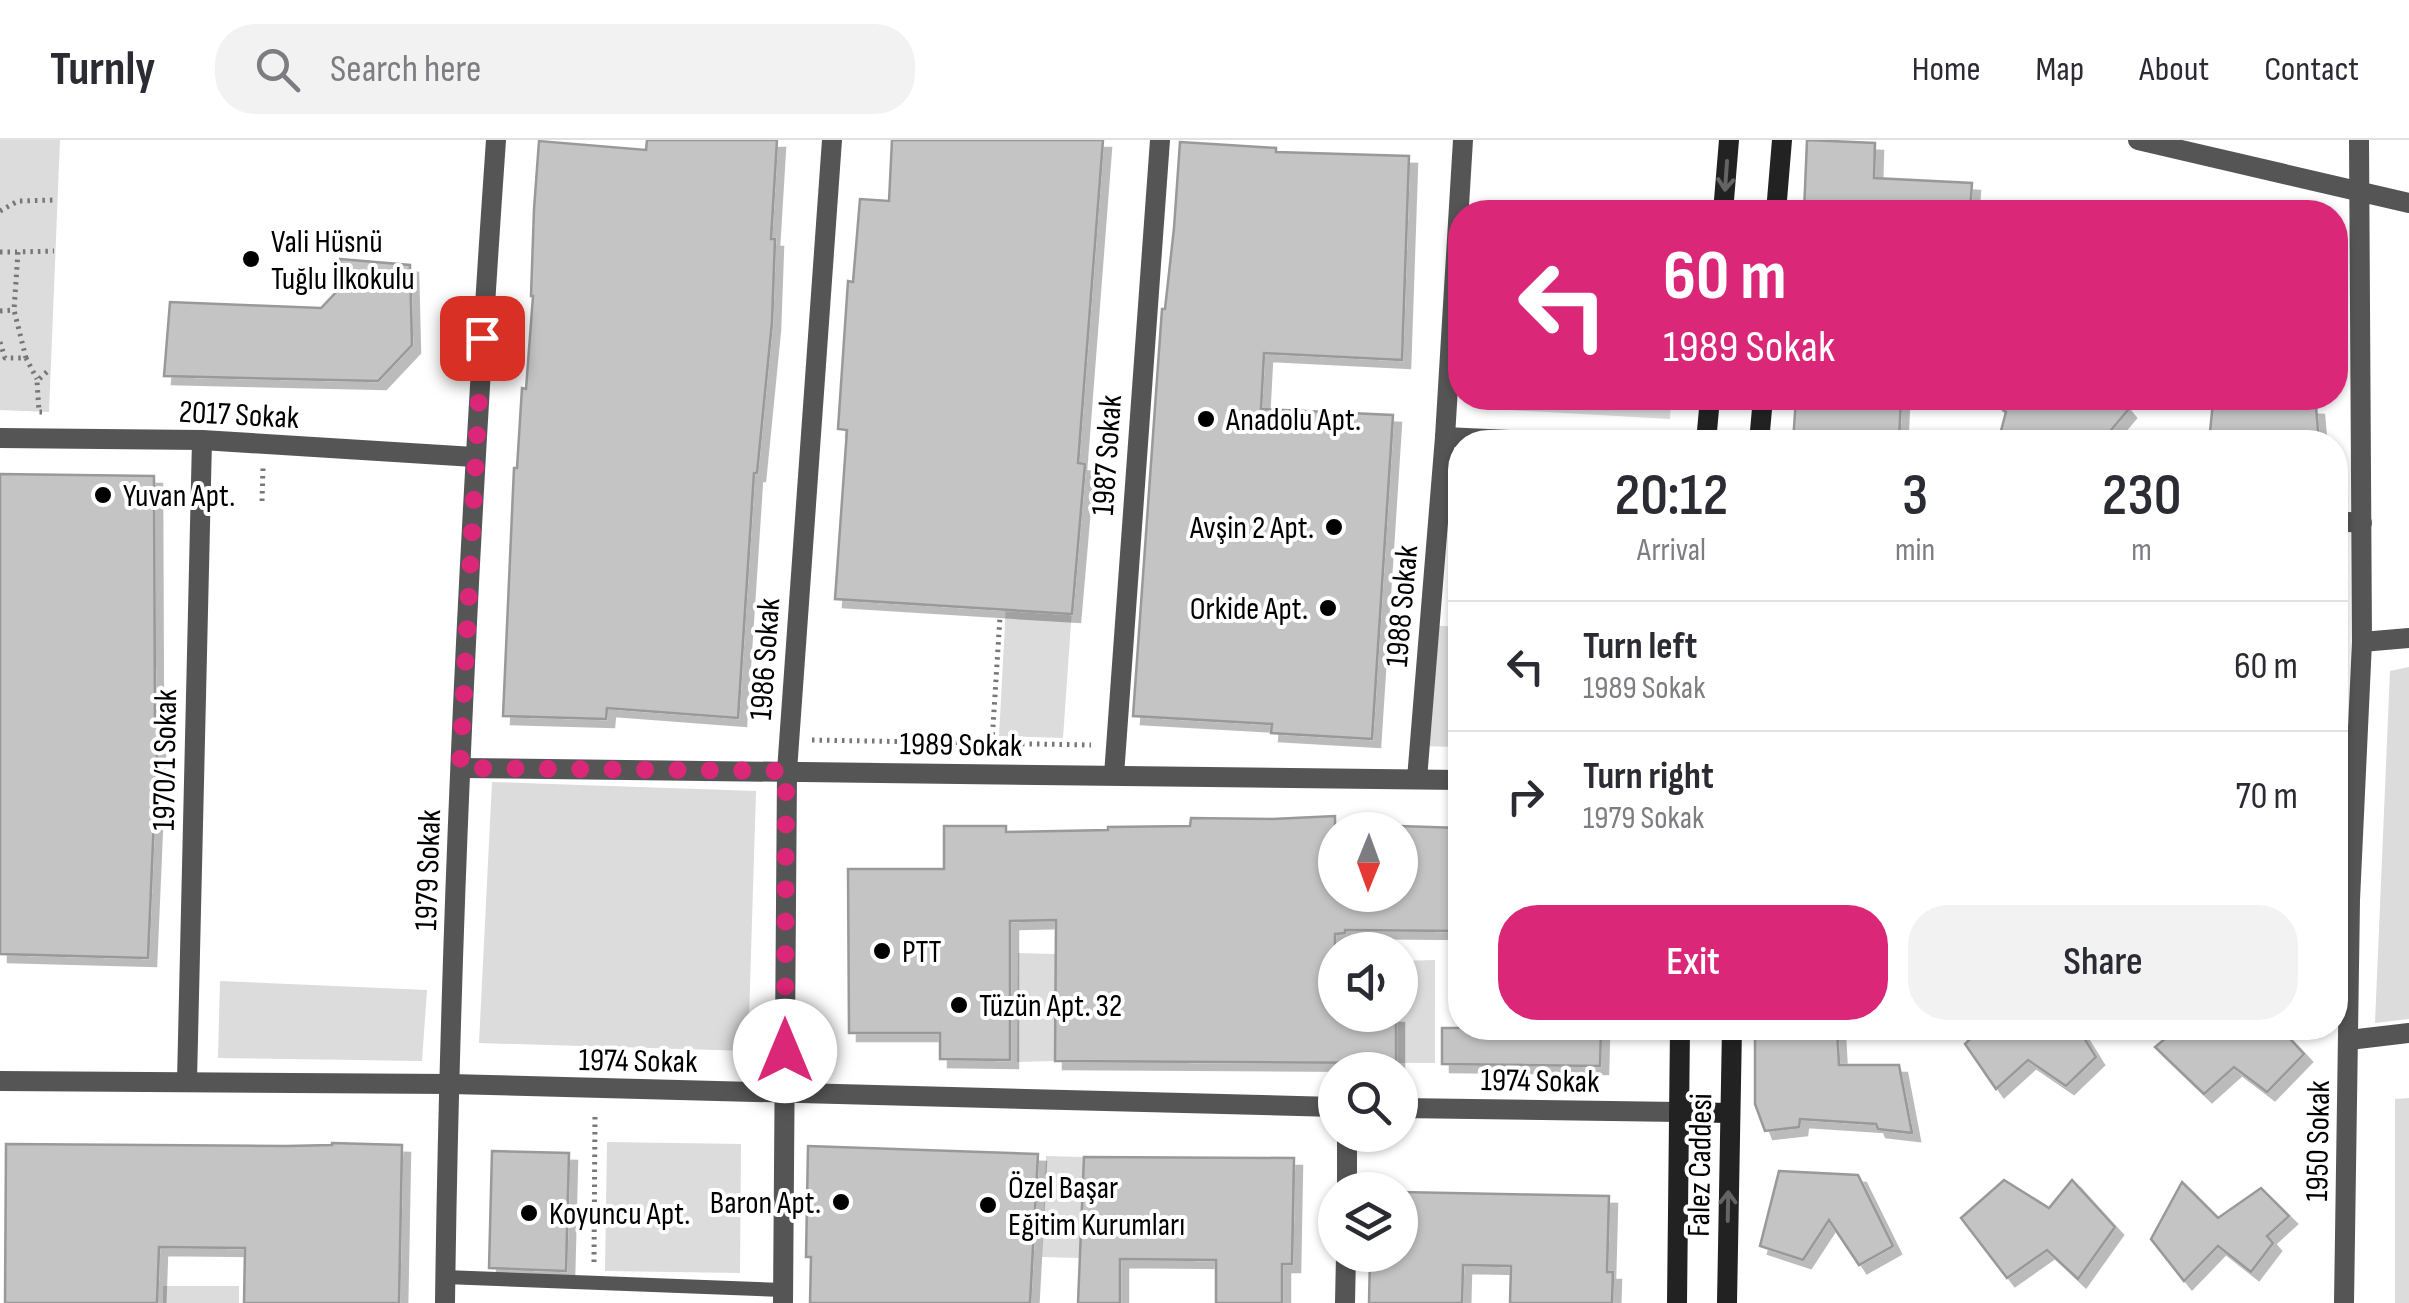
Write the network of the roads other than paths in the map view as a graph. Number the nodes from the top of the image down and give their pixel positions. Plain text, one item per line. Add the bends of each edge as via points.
1 (496, 140) edge
2 (832, 140) edge
3 (1160, 140) edge
4 (1463, 140) edge
5 (1729, 140) edge
6 (1782, 140) edge
7 (2138, 140) edge
8 (2359, 140) edge
9 (2362, 192) junction
10 (1459, 200) edge
11 (1725, 200) edge
12 (1777, 200) edge
13 (2409, 203) edge
14 (1448, 388) edge
15 (1445, 437) junction
16 (1448, 437) edge
17 (0, 438) edge
18 (202, 440) junction
19 (474, 457) junction
20 (2348, 522) edge
21 (2362, 524) junction
22 (2409, 638) edge
23 (2362, 642) junction
24 (460, 768) junction
25 (786, 771) junction
26 (1114, 776) junction
27 (1417, 779) junction
28 (1448, 780) edge
29 (2348, 844) edge
30 (2348, 1019) edge
31 (2409, 1033) edge
32 (1680, 1040) edge
33 (1732, 1040) edge
34 (2349, 1040) junction
35 (0, 1081) edge
36 (187, 1082) junction
37 (450, 1084) junction
38 (785, 1091) junction
39 (1318, 1107) edge
40 (1418, 1108) edge
41 (1679, 1112) junction
42 (1730, 1113) junction
43 (1346, 1272) edge
44 (446, 1277) junction
45 (783, 1296) edge
46 (445, 1303) edge
47 (1345, 1303) edge
48 (1677, 1303) edge
49 (1726, 1303) edge
50 (2344, 1303) edge

1 - 19 street, 1979 Sokak
2 - 25 street, 1986 Sokak
3 - 26 street, 1987 Sokak
4 - 10 street, 1988 Sokak
5 -> 11 street
6 - 12 street
7 - 9 street
8 - 9 street, 1950 Sokak
9 - 13 street
9 - 21 street, 1950 Sokak
14 - 15 street, 1988 Sokak
15 - 16 street
15 - 27 street, 1988 Sokak
17 - 18 street, 2017 Sokak
18 - 19 street, 2017 Sokak
18 - 36 street, 1970/1 Sokak
19 - 24 street, 1979 Sokak
20 - 21 street
21 - 23 street, 1950 Sokak
22 - 23 street
23 - 29 street, 1950 Sokak
24 - 25 street, 1989 Sokak
24 - 37 street, 1979 Sokak
25 - 26 street, 1989 Sokak
25 - 38 street, 1986 Sokak
26 - 27 street, 1989 Sokak
27 - 28 street, 1989 Sokak
30 - 34 street, 1950 Sokak
31 - 34 street
32 - 41 street, Falez Caddesi
33 - 42 street, Falez Caddesi
34 - 50 street, 1950 Sokak
35 - 36 street, 1974 Sokak
36 - 37 street, 1974 Sokak
37 - 38 street, 1974 Sokak
37 - 44 street, 1979 Sokak
38 - 39 street, 1974 Sokak
38 - 45 street, 1986 Sokak
40 - 41 street, 1974 Sokak
41 - 42 street
41 - 48 street, Falez Caddesi
49 -> 42 street, Falez Caddesi
43 - 47 street
44 - 45 lane
44 - 46 street, 1979 Sokak

